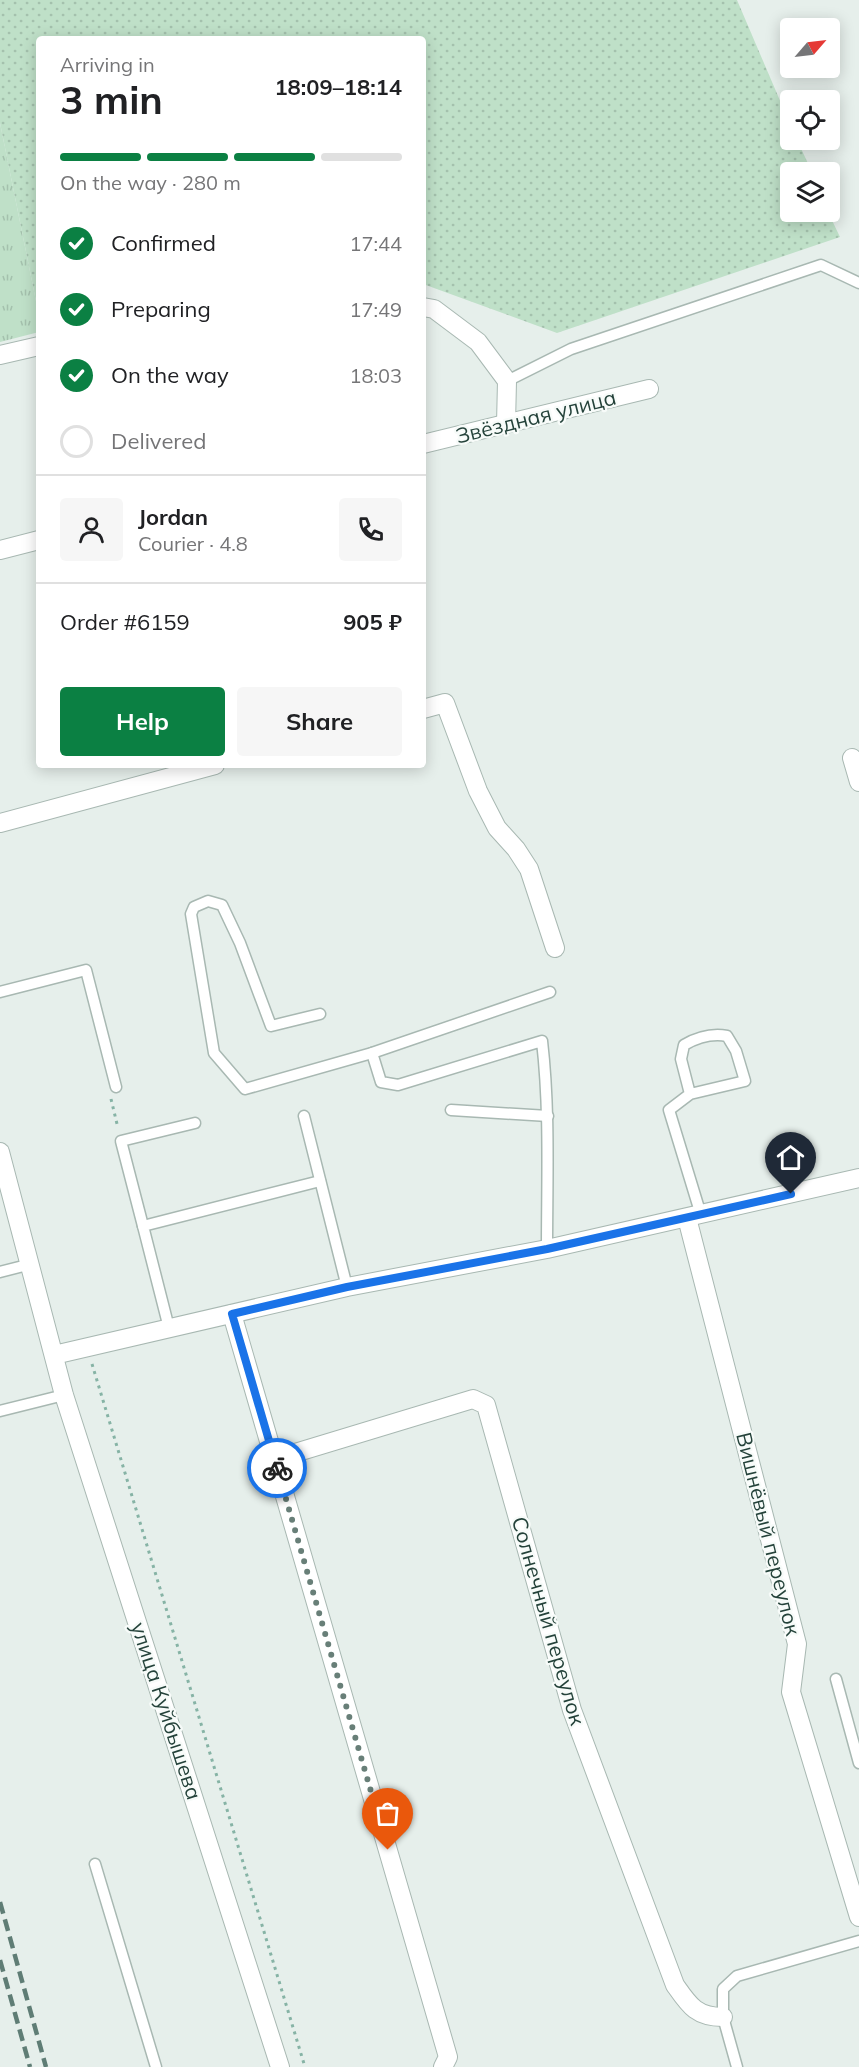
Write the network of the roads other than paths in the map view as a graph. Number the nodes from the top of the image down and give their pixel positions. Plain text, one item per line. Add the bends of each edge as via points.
1 (859, 283) edge
2 (426, 308) edge
3 (36, 347) edge
4 (0, 355) edge
5 (507, 381) junction
6 (649, 389) dead end
7 (506, 424) junction
8 (426, 443) edge
9 (36, 541) edge
10 (0, 550) edge
11 (426, 708) edge
12 (852, 758) dead end
13 (204, 768) edge
14 (859, 782) edge
15 (0, 823) edge
16 (555, 948) dead end
17 (0, 992) edge
18 (549, 992) dead end
19 (320, 1014) dead end
20 (372, 1053) junction
21 (116, 1087) road end
22 (690, 1094) junction
23 (450, 1110) dead end
24 (304, 1116) dead end
25 (548, 1116) junction
26 (195, 1123) dead end
27 (0, 1152) edge
28 (859, 1178) edge
29 (320, 1181) junction
30 (694, 1217) junction
31 (143, 1226) junction
32 (547, 1249) junction
33 (31, 1264) junction
34 (0, 1272) edge
35 (347, 1287) junction
36 (232, 1314) junction
37 (169, 1328) junction
38 (54, 1355) junction
39 (64, 1395) junction
40 (0, 1411) edge
41 (275, 1460) junction
42 (836, 1679) dead end
43 (859, 1763) edge
44 (95, 1864) dead end
45 (859, 1917) edge
46 (859, 1941) edge
47 (723, 2017) junction
48 (447, 2064) edge
49 (276, 2066) edge
50 (156, 2067) edge
51 (737, 2067) edge

1 - 5 lane via 821,265 571,349
2 - 5 street via 434,309 478,342
3 - 4 street
5 - 7 street
6 - 7 street, Звёздная улица
7 - 8 street, Звёздная улица
9 - 10 street
11 - 16 street via 445,703 497,828 529,869
12 - 14 street
13 - 15 street
17 - 21 lane via 86,970
18 - 20 lane
19 - 20 lane via 271,1026 222,905 208,901 194,907 190,914 213,1053 245,1089
20 - 25 lane via 381,1082 398,1086 542,1041
22 - 22 lane via 745,1081 727,1036 699,1036 684,1045 681,1059
22 - 30 lane via 669,1110
23 - 25 lane
24 - 29 lane
25 - 32 lane
26 - 31 lane via 121,1141
27 - 33 street, улица Куйбышева
28 - 30 street
29 - 31 lane
29 - 35 lane
30 - 32 street
30 - 45 street, Вишнёвый переулок via 797,1644 790,1692
31 - 37 lane
32 - 35 street
33 - 34 lane
33 - 38 street, улица Куйбышева
35 - 36 street
36 - 37 street
36 - 41 street
37 - 38 street
38 - 39 street, улица Куйбышева
39 - 40 lane
39 - 49 street, улица Куйбышева
41 - 47 street, Солнечный переулок via 473,1399 486,1405 572,1710 675,1985 690,2007 709,2017
41 - 48 street
42 - 43 lane
44 - 50 lane
46 - 47 lane via 737,1976 723,1989
47 - 51 lane

